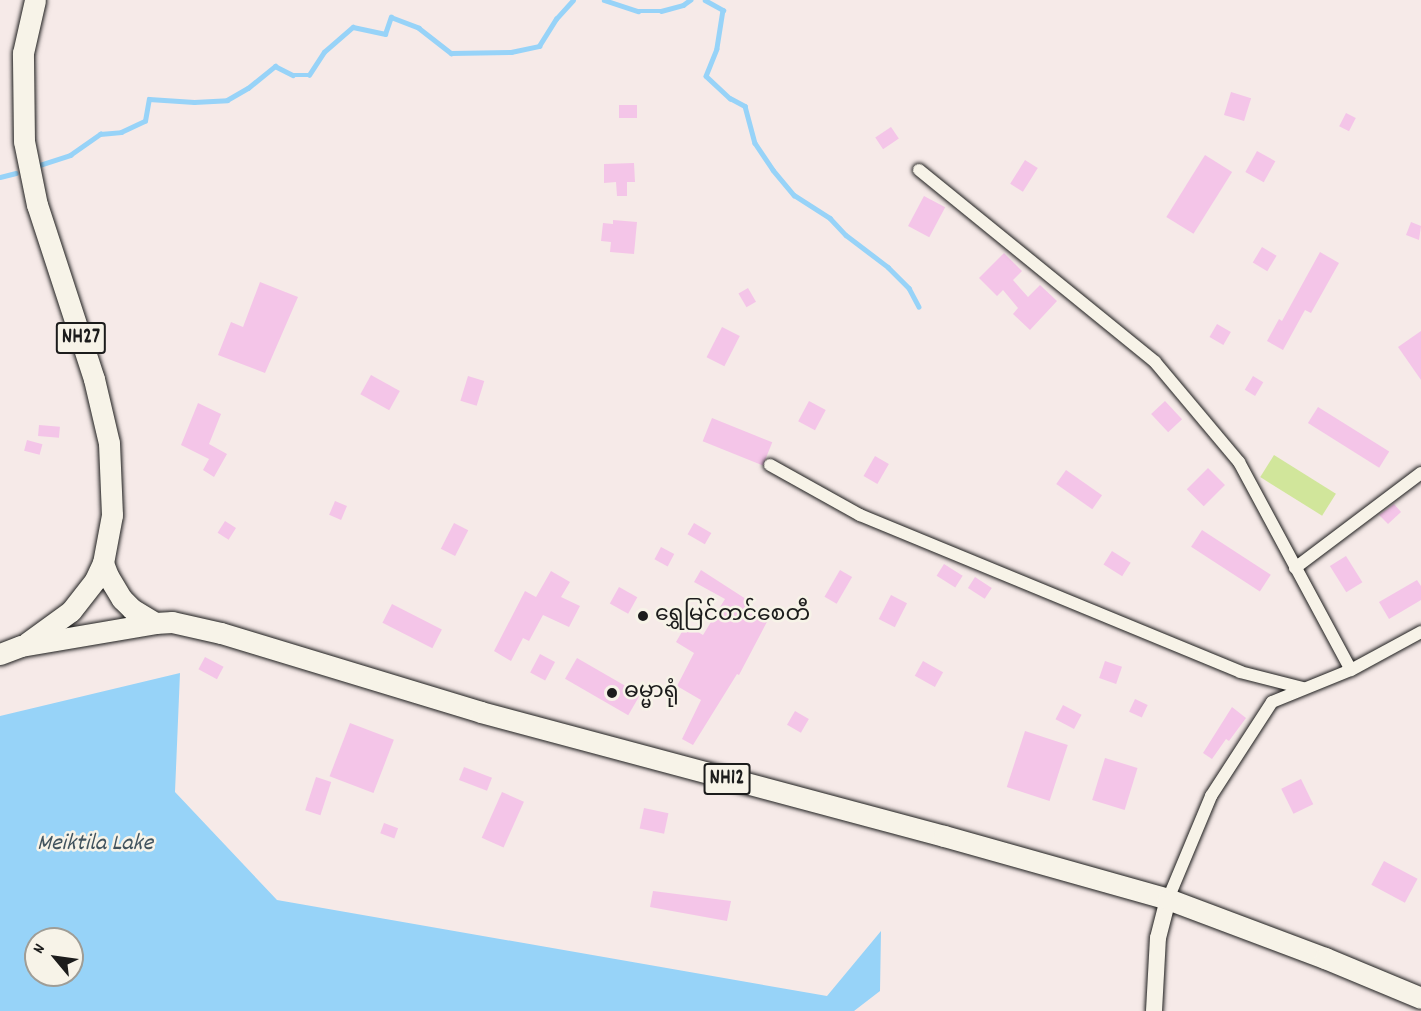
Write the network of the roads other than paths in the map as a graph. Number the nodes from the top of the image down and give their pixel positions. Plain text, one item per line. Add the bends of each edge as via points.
1 (35, 0) edge
2 (919, 170) dead end
3 (770, 465) dead end
4 (1421, 473) edge
5 (104, 563) junction
6 (1295, 568) junction
7 (155, 623) junction
8 (1421, 632) edge
9 (21, 646) junction
10 (0, 654) edge
11 (1351, 670) junction
12 (1303, 688) junction
13 (1168, 899) junction
14 (1421, 998) edge
15 (1154, 1011) edge

1 - 5 highway, NH27 via 23,53 24,141 37,205 94,379 109,443 112,515
2 - 6 street via 1155,362 1239,462
3 - 12 street via 871,519 1240,672
4 - 6 street
5 - 7 highway via 122,599
5 - 9 highway, NH27 via 70,611
6 - 11 street
7 - 9 highway, NH12
7 - 13 highway, NH12 via 172,622 221,633 492,715
8 - 11 street
9 - 10 highway, NH12
11 - 12 street
12 - 13 street via 1272,702 1217,787
13 - 14 highway, NH12
13 - 15 street via 1158,938

